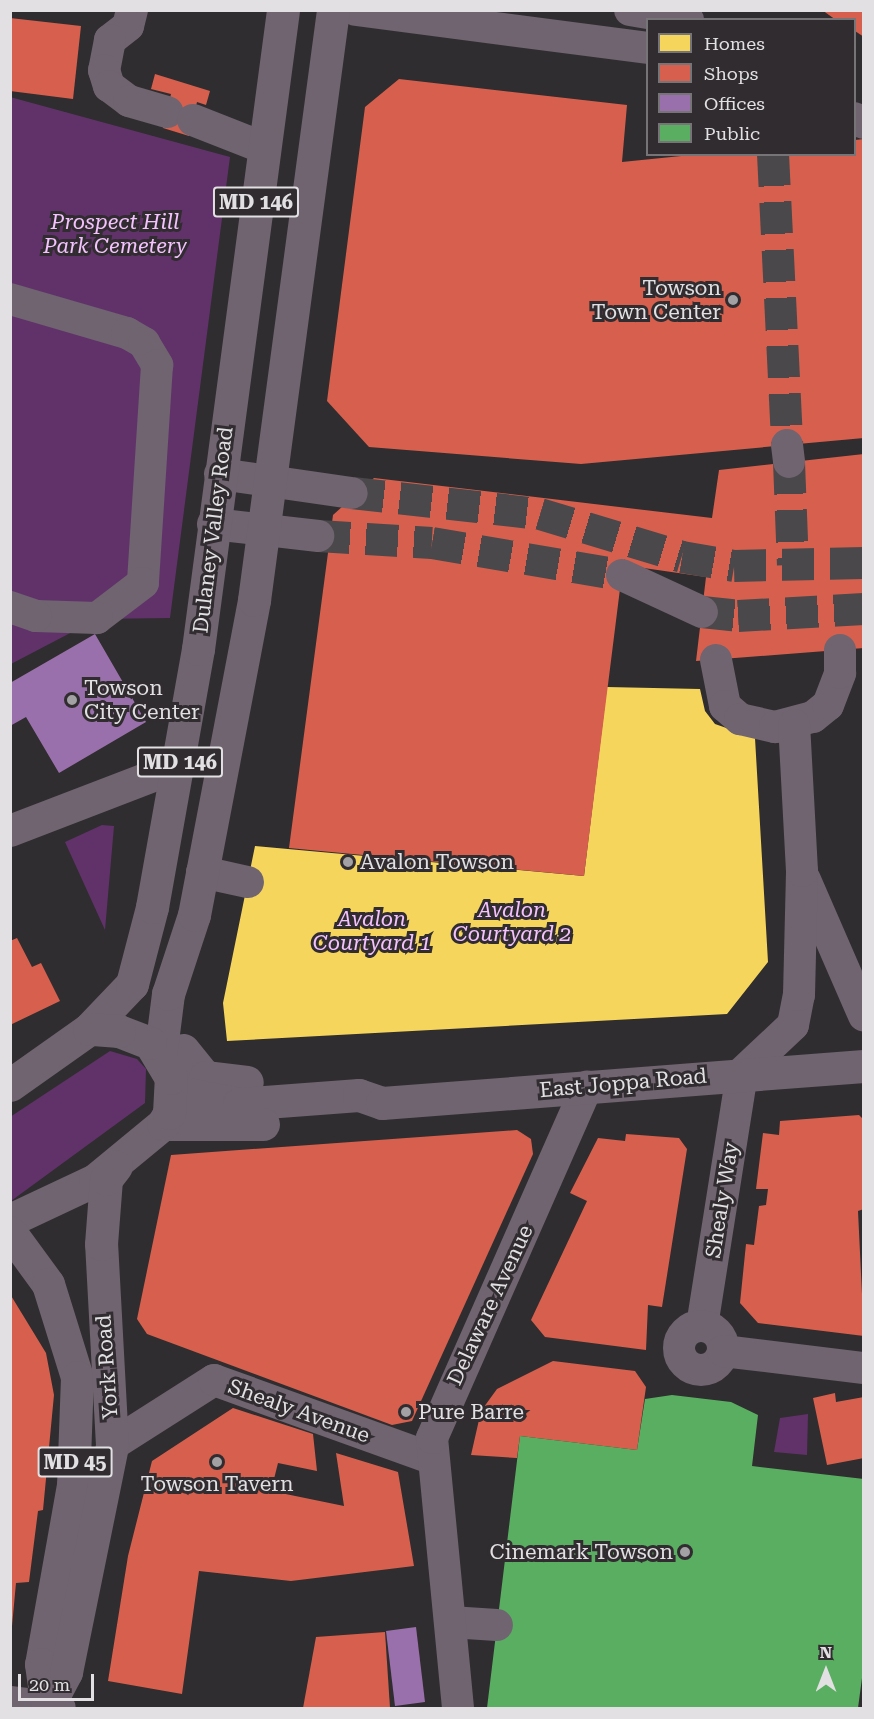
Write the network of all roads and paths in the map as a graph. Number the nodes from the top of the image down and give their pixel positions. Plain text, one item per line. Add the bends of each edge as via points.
1 (132, 10) edge
2 (283, 10) edge
3 (333, 10) edge
4 (356, 10) edge
5 (630, 10) edge
6 (676, 18) edge
7 (521, 21) edge
8 (646, 48) edge
9 (264, 148) junction
10 (10, 299) edge
11 (220, 474) junction
12 (271, 482) junction
13 (352, 493) tunnel mouth
14 (213, 524) junction
15 (264, 530) junction
16 (318, 536) tunnel mouth
17 (622, 575) tunnel mouth
18 (10, 607) edge
19 (702, 612) tunnel mouth
20 (840, 650) dead end
21 (716, 660) dead end
22 (794, 725) junction
23 (179, 766) junction
24 (10, 831) edge
25 (802, 871) junction
26 (202, 872) junction
27 (248, 882) dead end
28 (864, 1016) edge
29 (88, 1029) junction
30 (864, 1066) edge
31 (172, 1069) junction
32 (742, 1074) junction
33 (10, 1085) edge
34 (587, 1087) junction
35 (382, 1103) junction
36 (163, 1124) junction
37 (116, 1166) junction
38 (10, 1220) edge
39 (10, 1232) edge
40 (864, 1368) edge
41 (112, 1445) junction
42 (431, 1458) junction
43 (450, 1622) junction
44 (497, 1625) dead end
45 (10, 1702) edge
46 (51, 1708) edge
47 (458, 1708) edge

1 - 9 street via 128,26 110,40 104,70 109,86 129,101
2 - 9 main road, Dulaney Valley Road / MD 146
3 - 12 main road, MD 146
4 - 7 street
5 - 6 street
7 - 8 street
9 - 11 main road, Dulaney Valley Road / MD 146
10 - 18 street via 127,333 144,344 157,365 142,583 130,597 97,618 36,616
11 - 12 street
11 - 14 main road, Dulaney Valley Road / MD 146
12 - 13 street
12 - 15 main road, MD 146
14 - 15 street
14 - 23 main road, Dulaney Valley Road / MD 146
15 - 16 street
15 - 26 main road, MD 146
17 - 19 street
20 - 22 street via 840,673 828,705
21 - 22 street via 725,706 740,719 775,727
22 - 25 street
23 - 24 street
23 - 29 main road, Dulaney Valley Road / MD 146 via 132,984
25 - 28 street
25 - 32 street via 793,1025 769,1042
26 - 27 street
26 - 31 main road, MD 146 via 194,915 168,994
29 - 31 main road via 142,1036
29 - 33 main road, Dulaney Valley Road
30 - 32 main road, East Joppa Road
31 - 35 main road, East Joppa Road via 239,1104 359,1095
31 - 36 main road, MD 45
32 - 34 main road, East Joppa Road
32 - 40 street, Shealy Way via 702,1326 688,1330 680,1341 684,1361 703,1370 716,1364 723,1351
34 - 35 main road, East Joppa Road
34 - 42 street, Delaware Avenue via 436,1423
35 - 36 main road, East Joppa Road via 361,1116 255,1124
36 - 37 main road, MD 45
37 - 38 main road via 63,1200
37 - 41 main road, York Road / MD 45 via 106,1179 101,1244
39 - 46 main road, York Road / MD 45 via 58,1306 77,1377 73,1485 41,1664
41 - 42 street, Shealy Avenue via 214,1380
41 - 46 main road, York Road / MD 45 via 66,1672
42 - 43 street, Delaware Avenue
43 - 44 street
43 - 47 street, Delaware Avenue
45 - 46 street

